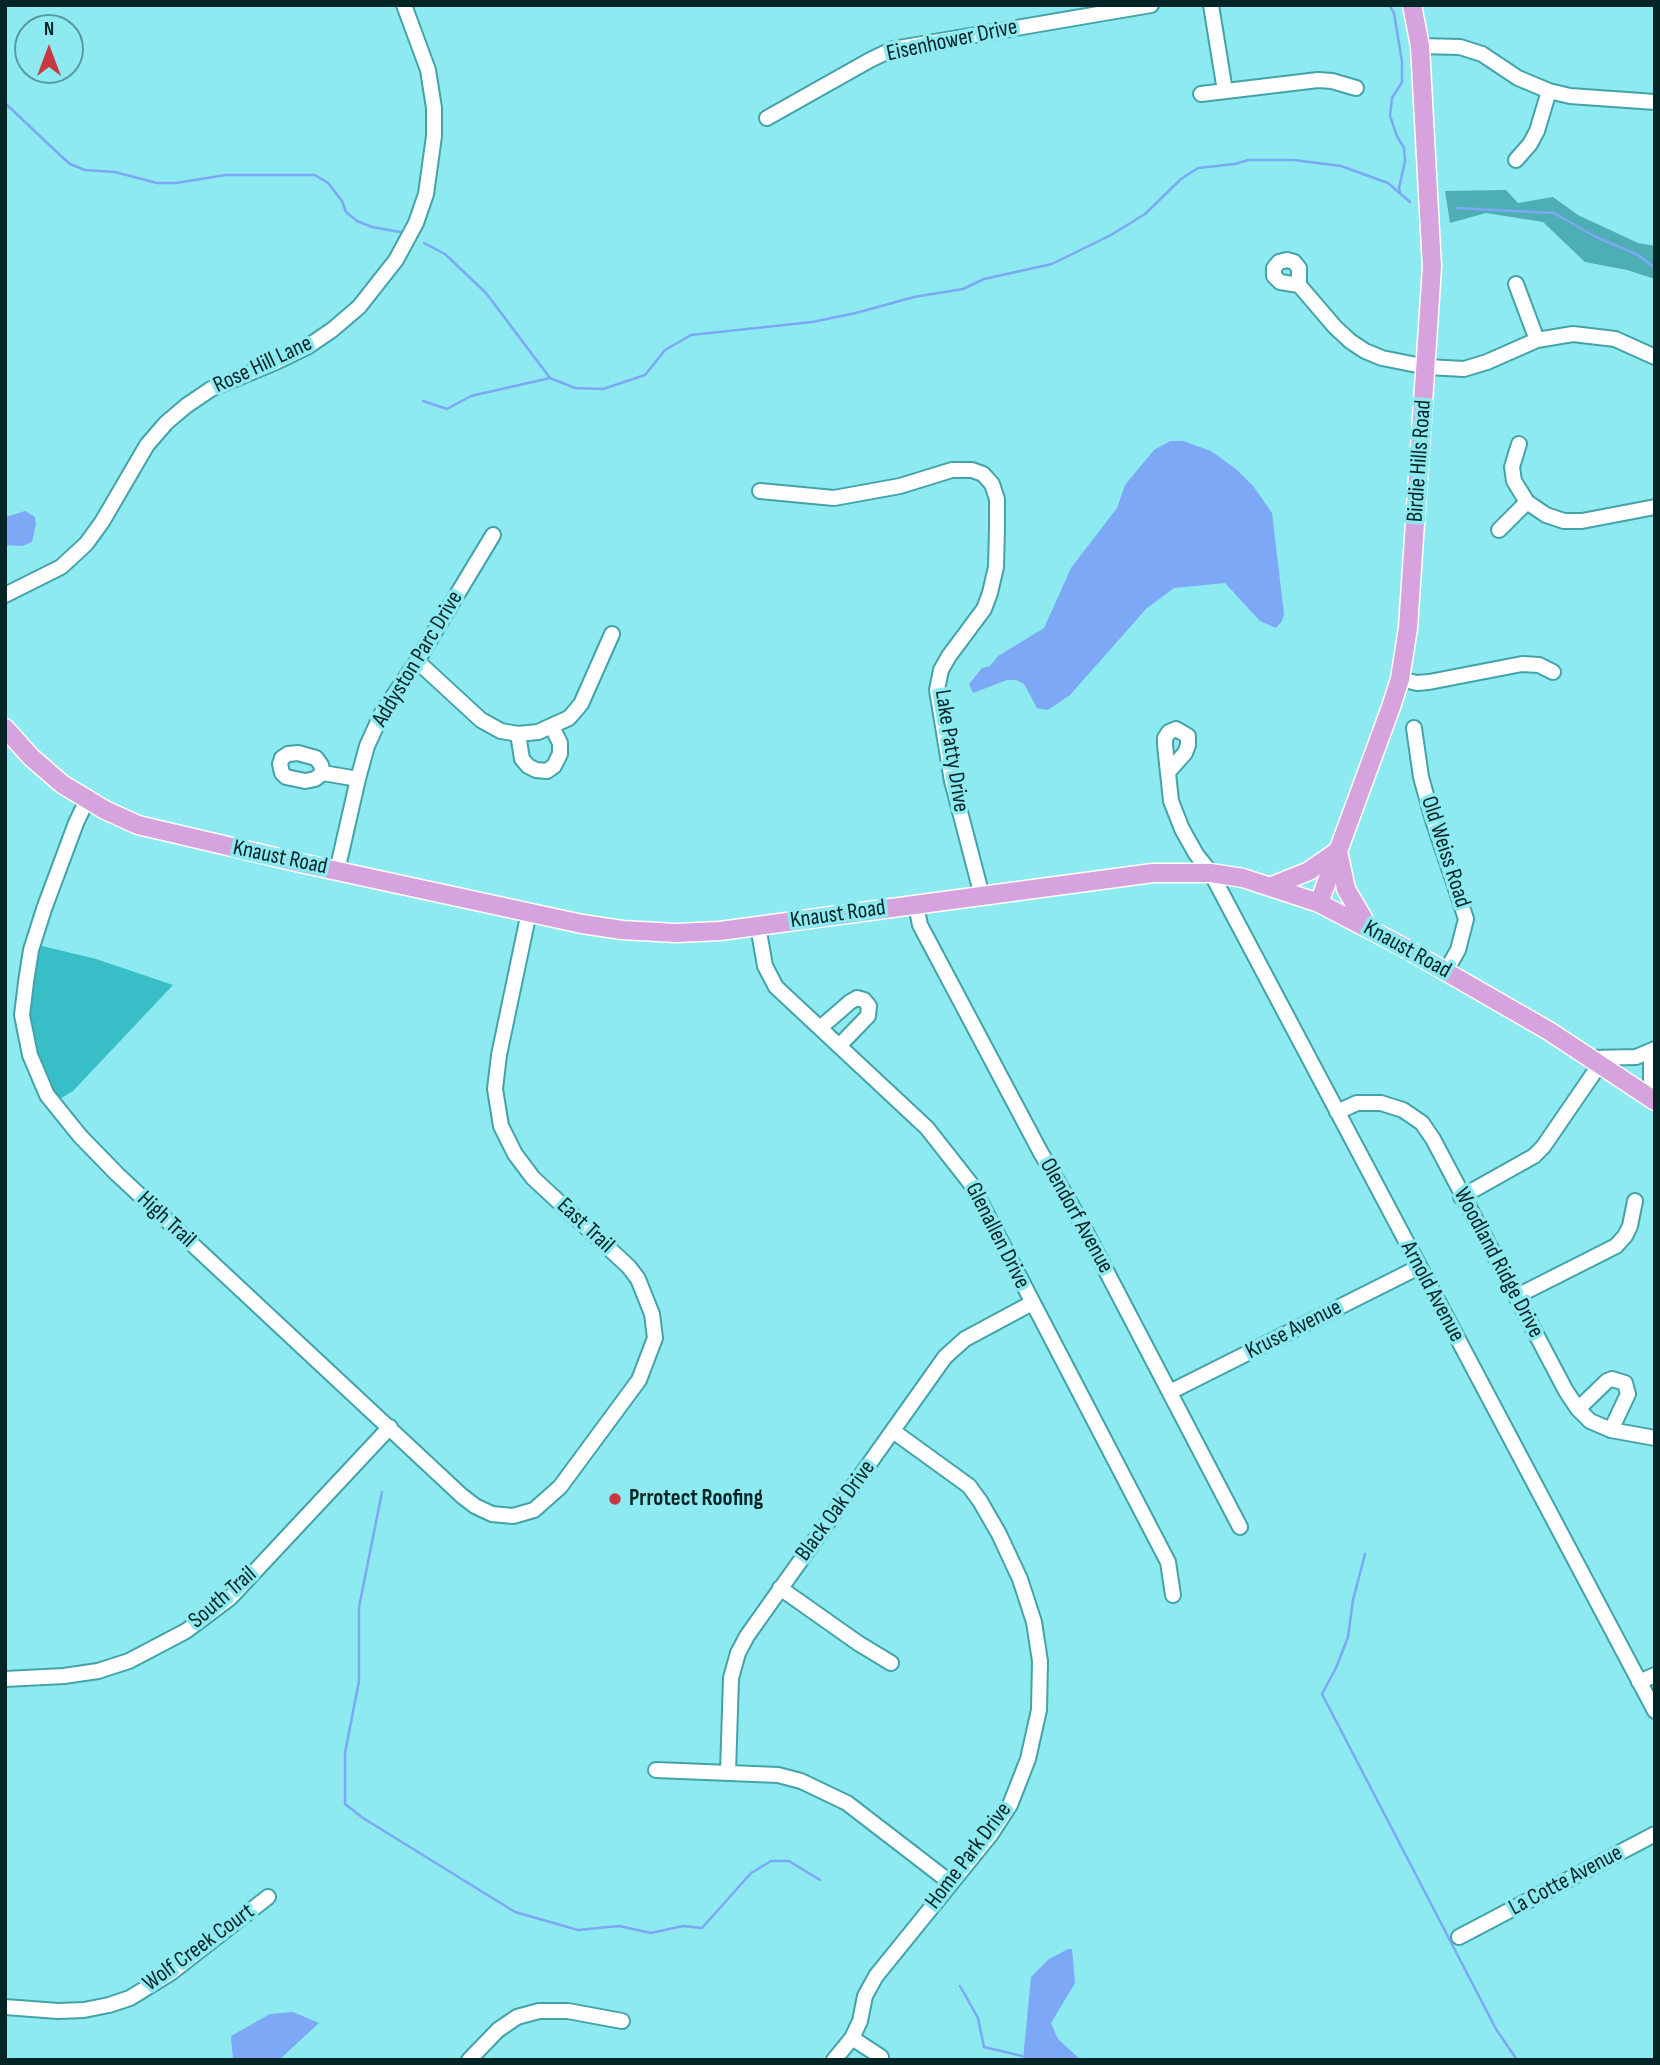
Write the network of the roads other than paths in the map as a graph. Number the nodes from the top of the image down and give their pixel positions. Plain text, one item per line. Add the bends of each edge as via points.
1 (404, 5) edge
2 (1151, 5) edge
3 (1211, 5) edge
4 (1412, 5) edge
5 (1420, 46) junction
6 (1356, 88) dead end
7 (1225, 91) junction
8 (1549, 91) junction
9 (1201, 94) dead end
10 (1655, 102) edge
11 (766, 118) dead end
12 (1516, 160) dead end
13 (1516, 284) dead end
14 (1299, 285) dead end
15 (1537, 340) junction
16 (1655, 357) edge
17 (1427, 367) junction
18 (1519, 444) dead end
19 (760, 491) dead end
20 (1527, 502) junction
21 (1655, 507) edge
22 (1499, 530) dead end
23 (493, 535) dead end
24 (5, 595) edge
25 (612, 634) dead end
26 (417, 661) junction
27 (1553, 671) dead end
28 (1401, 679) junction
29 (552, 727) junction
30 (5, 728) edge
31 (1414, 728) dead end
32 (518, 734) junction
33 (1169, 771) dead end
34 (323, 773) dead end
35 (358, 779) junction
36 (87, 800) junction
37 (1338, 851) junction
38 (337, 871) junction
39 (1211, 873) junction
40 (1272, 886) junction
41 (982, 896) junction
42 (1319, 903) junction
43 (916, 905) junction
44 (529, 912) junction
45 (758, 926) junction
46 (1369, 928) junction
47 (1446, 971) junction
48 (820, 1028) junction
49 (839, 1046) junction
50 (1653, 1051) edge
51 (1595, 1061) junction
52 (1655, 1094) edge
53 (1655, 1101) edge
54 (1337, 1112) junction
55 (1461, 1197) junction
56 (1635, 1202) dead end
57 (1419, 1267) junction
58 (1517, 1296) junction
59 (1032, 1303) junction
60 (1170, 1392) junction
61 (1578, 1409) junction
62 (390, 1427) junction
63 (1611, 1430) junction
64 (893, 1431) junction
65 (1655, 1438) edge
66 (534, 1510) joint
67 (1240, 1527) dead end
68 (780, 1588) junction
69 (1173, 1595) dead end
70 (891, 1663) dead end
71 (1655, 1675) edge
72 (5, 1679) edge
73 (1639, 1682) junction
74 (1655, 1711) edge
75 (656, 1770) dead end
76 (728, 1772) junction
77 (1655, 1834) edge
78 (951, 1883) junction
79 (268, 1897) dead end
80 (1458, 1937) dead end
81 (5, 2007) edge
82 (622, 2021) dead end
83 (852, 2038) junction
84 (881, 2057) dead end
85 (469, 2060) edge
86 (834, 2060) edge

1 - 24 street, Rose Hill Lane via 428,70 434,135 426,194 396,260 359,307 332,330 307,347 211,389 166,423 147,445 86,544 61,567
2 - 11 street, Eisenhower Drive via 893,49
3 - 7 street
4 - 5 main road, Birdie Hills Road
5 - 8 street via 1460,47 1482,54 1518,78
5 - 17 main road, Birdie Hills Road via 1432,267
6 - 7 street via 1318,80
7 - 9 street
8 - 10 street
8 - 12 street via 1537,131
13 - 15 street
14 - 17 street via 1335,327 1365,351
15 - 16 street via 1594,335
15 - 17 street via 1464,369
17 - 28 main road, Birdie Hills Road
18 - 20 street via 1512,467 1514,481
19 - 41 street, Lake Patty Drive via 834,498 900,486 952,470 972,470 992,484 998,528 990,593 984,609 948,656 937,690 952,781
20 - 21 street via 1564,521
20 - 22 street
23 - 26 street, Addyston Parc Drive
25 - 29 street via 581,704 569,718
26 - 32 street via 481,720
26 - 35 street, Addyston Parc Drive via 382,713
27 - 28 street via 1522,664 1429,682
28 - 37 main road, Birdie Hills Road
29 - 32 street
29 - 32 street via 560,754 547,771 536,771 522,759
30 - 36 main road, Knaust Road via 48,772
31 - 47 street, Old Weiss Road via 1421,777 1466,919 1458,950
33 - 39 street, Arnold Avenue via 1171,801 1182,829
34 - 35 street
35 - 38 street, Addyston Parc Drive
36 - 38 main road, Knaust Road via 158,831
36 - 62 street, High Trail via 44,909 26,982 22,1014 30,1055 47,1095 117,1174
37 - 40 main road via 1309,871
37 - 42 main road, Birdie Hills Road
37 - 46 main road via 1346,889
38 - 44 main road, Knaust Road
39 - 40 main road, Knaust Road
39 - 41 main road, Knaust Road via 1144,874
39 - 54 street, Arnold Avenue
40 - 42 main road, Knaust Road
41 - 43 main road, Knaust Road
42 - 46 main road, Knaust Road
43 - 45 main road, Knaust Road
43 - 60 street, Olendorf Avenue via 924,933
44 - 45 main road, Knaust Road via 652,932 698,933
44 - 66 street, East Trail via 499,1055 495,1089 501,1126 533,1178 638,1279 650,1308 655,1338 639,1380 561,1487
45 - 48 street, Glenallen Drive via 763,961 772,981
46 - 47 main road, Knaust Road
47 - 51 main road, Knaust Road
48 - 49 street, Glenallen Drive
48 - 49 street via 850,1002 864,1000 868,1016
49 - 59 street, Glenallen Drive via 927,1128 964,1174
50 - 51 street
50 - 52 street
51 - 53 main road, Knaust Road
51 - 55 street via 1543,1147
54 - 55 street, Woodland Ridge Drive via 1369,1102 1403,1110 1426,1128
54 - 57 street, Arnold Avenue
55 - 58 street, Woodland Ridge Drive
56 - 58 street via 1630,1226 1616,1246
57 - 60 street, Kruse Avenue
57 - 73 street, Arnold Avenue
58 - 61 street, Woodland Ridge Drive
59 - 64 street, Black Oak Drive via 953,1347
59 - 69 street, Glenallen Drive via 1168,1562
60 - 67 street, Olendorf Avenue
61 - 63 street, Woodland Ridge Drive via 1590,1421
61 - 63 street via 1607,1381 1625,1383 1628,1394
62 - 66 street, High Trail via 475,1506 513,1516
62 - 72 street, South Trail via 230,1598 194,1626 148,1652 98,1671
63 - 65 street, Woodland Ridge Drive
64 - 68 street, Black Oak Drive
64 - 78 street, Home Park Drive via 962,1480 980,1501 1020,1579 1038,1647 1039,1710 1023,1774 991,1834
68 - 70 street
68 - 76 street, Black Oak Drive via 738,1653 731,1678
71 - 73 street
73 - 74 street, Arnold Avenue
75 - 76 street
76 - 78 street via 778,1775 832,1795 872,1820
77 - 80 street, La Cotte Avenue
78 - 83 street, Home Park Drive via 876,1976
79 - 81 street, Wolf Creek Court via 172,1972 130,1998 84,2010
82 - 85 street via 539,2011 517,2017 498,2030
83 - 84 street
83 - 86 street, Home Park Drive

